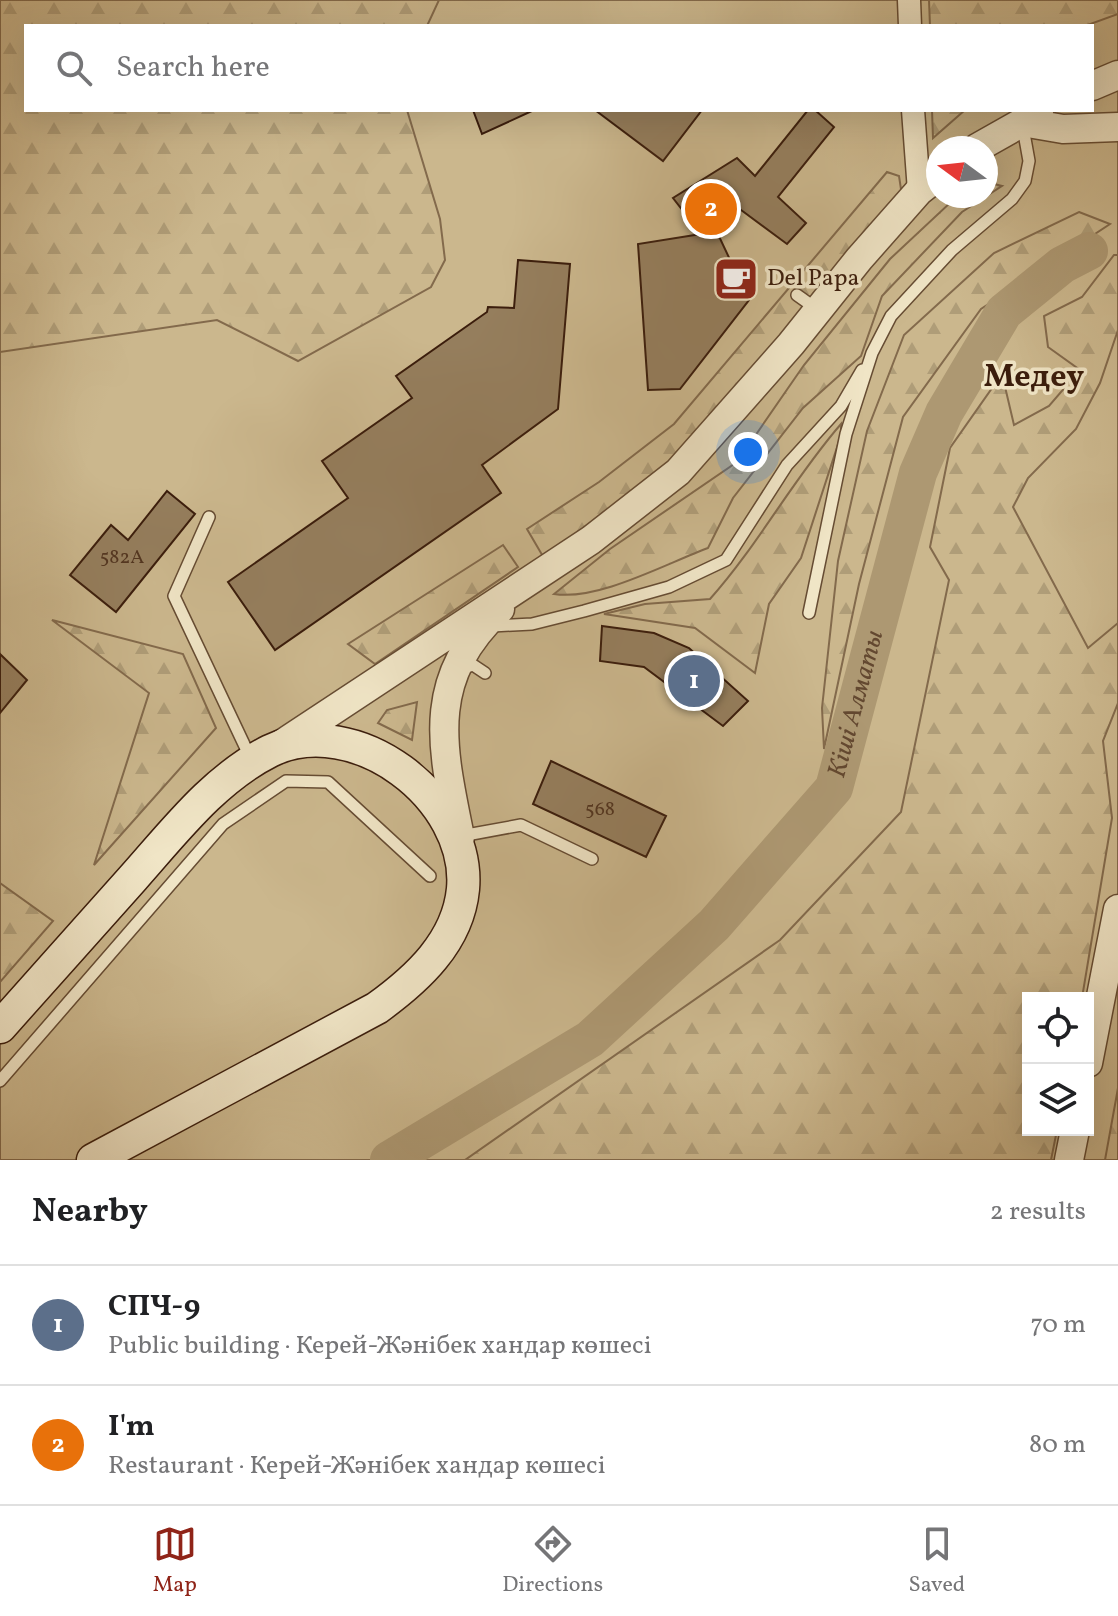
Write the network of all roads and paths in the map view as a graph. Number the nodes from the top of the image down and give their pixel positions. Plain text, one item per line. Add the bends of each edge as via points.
1 (909, 0) edge
2 (910, 24) edge
3 (1103, 88) edge
4 (1118, 111) edge
5 (913, 112) edge
6 (1033, 116) edge
7 (1118, 127) edge
8 (998, 136) edge
9 (926, 174) edge
10 (926, 186) edge
11 (872, 353) junction
12 (209, 517) dead end
13 (548, 565) junction
14 (809, 613) dead end
15 (482, 626) junction
16 (456, 670) junction
17 (485, 673) dead end
18 (263, 756) junction
19 (460, 836) junction
20 (592, 859) dead end
21 (463, 872) junction
22 (430, 876) dead end
23 (1118, 909) edge
24 (0, 1027) edge
25 (1094, 1032) edge
26 (0, 1081) edge
27 (1074, 1136) edge
28 (93, 1160) edge
29 (1069, 1160) edge

1 - 2 street
3 - 4 street
5 - 9 street
6 - 7 street via 1063,129
6 - 8 street
6 - 11 lane via 1025,181 891,316
10 - 13 street via 808,302 678,472 630,513
11 - 14 lane via 846,434
11 - 15 lane via 841,406 787,465 726,560 669,587 584,611 532,624
12 - 18 lane via 174,596
13 - 15 street
13 - 18 street
15 - 16 street
16 - 17 lane via 473,665
16 - 19 street via 442,737
18 - 21 main road via 309,742 330,742 361,749 408,775 442,814
18 - 24 main road via 203,800
19 - 20 lane via 521,825
19 - 21 street
21 - 28 main road via 457,914 446,938 411,983 377,1008
22 - 26 lane via 328,782 286,781 223,824
23 - 25 street
27 - 29 street

